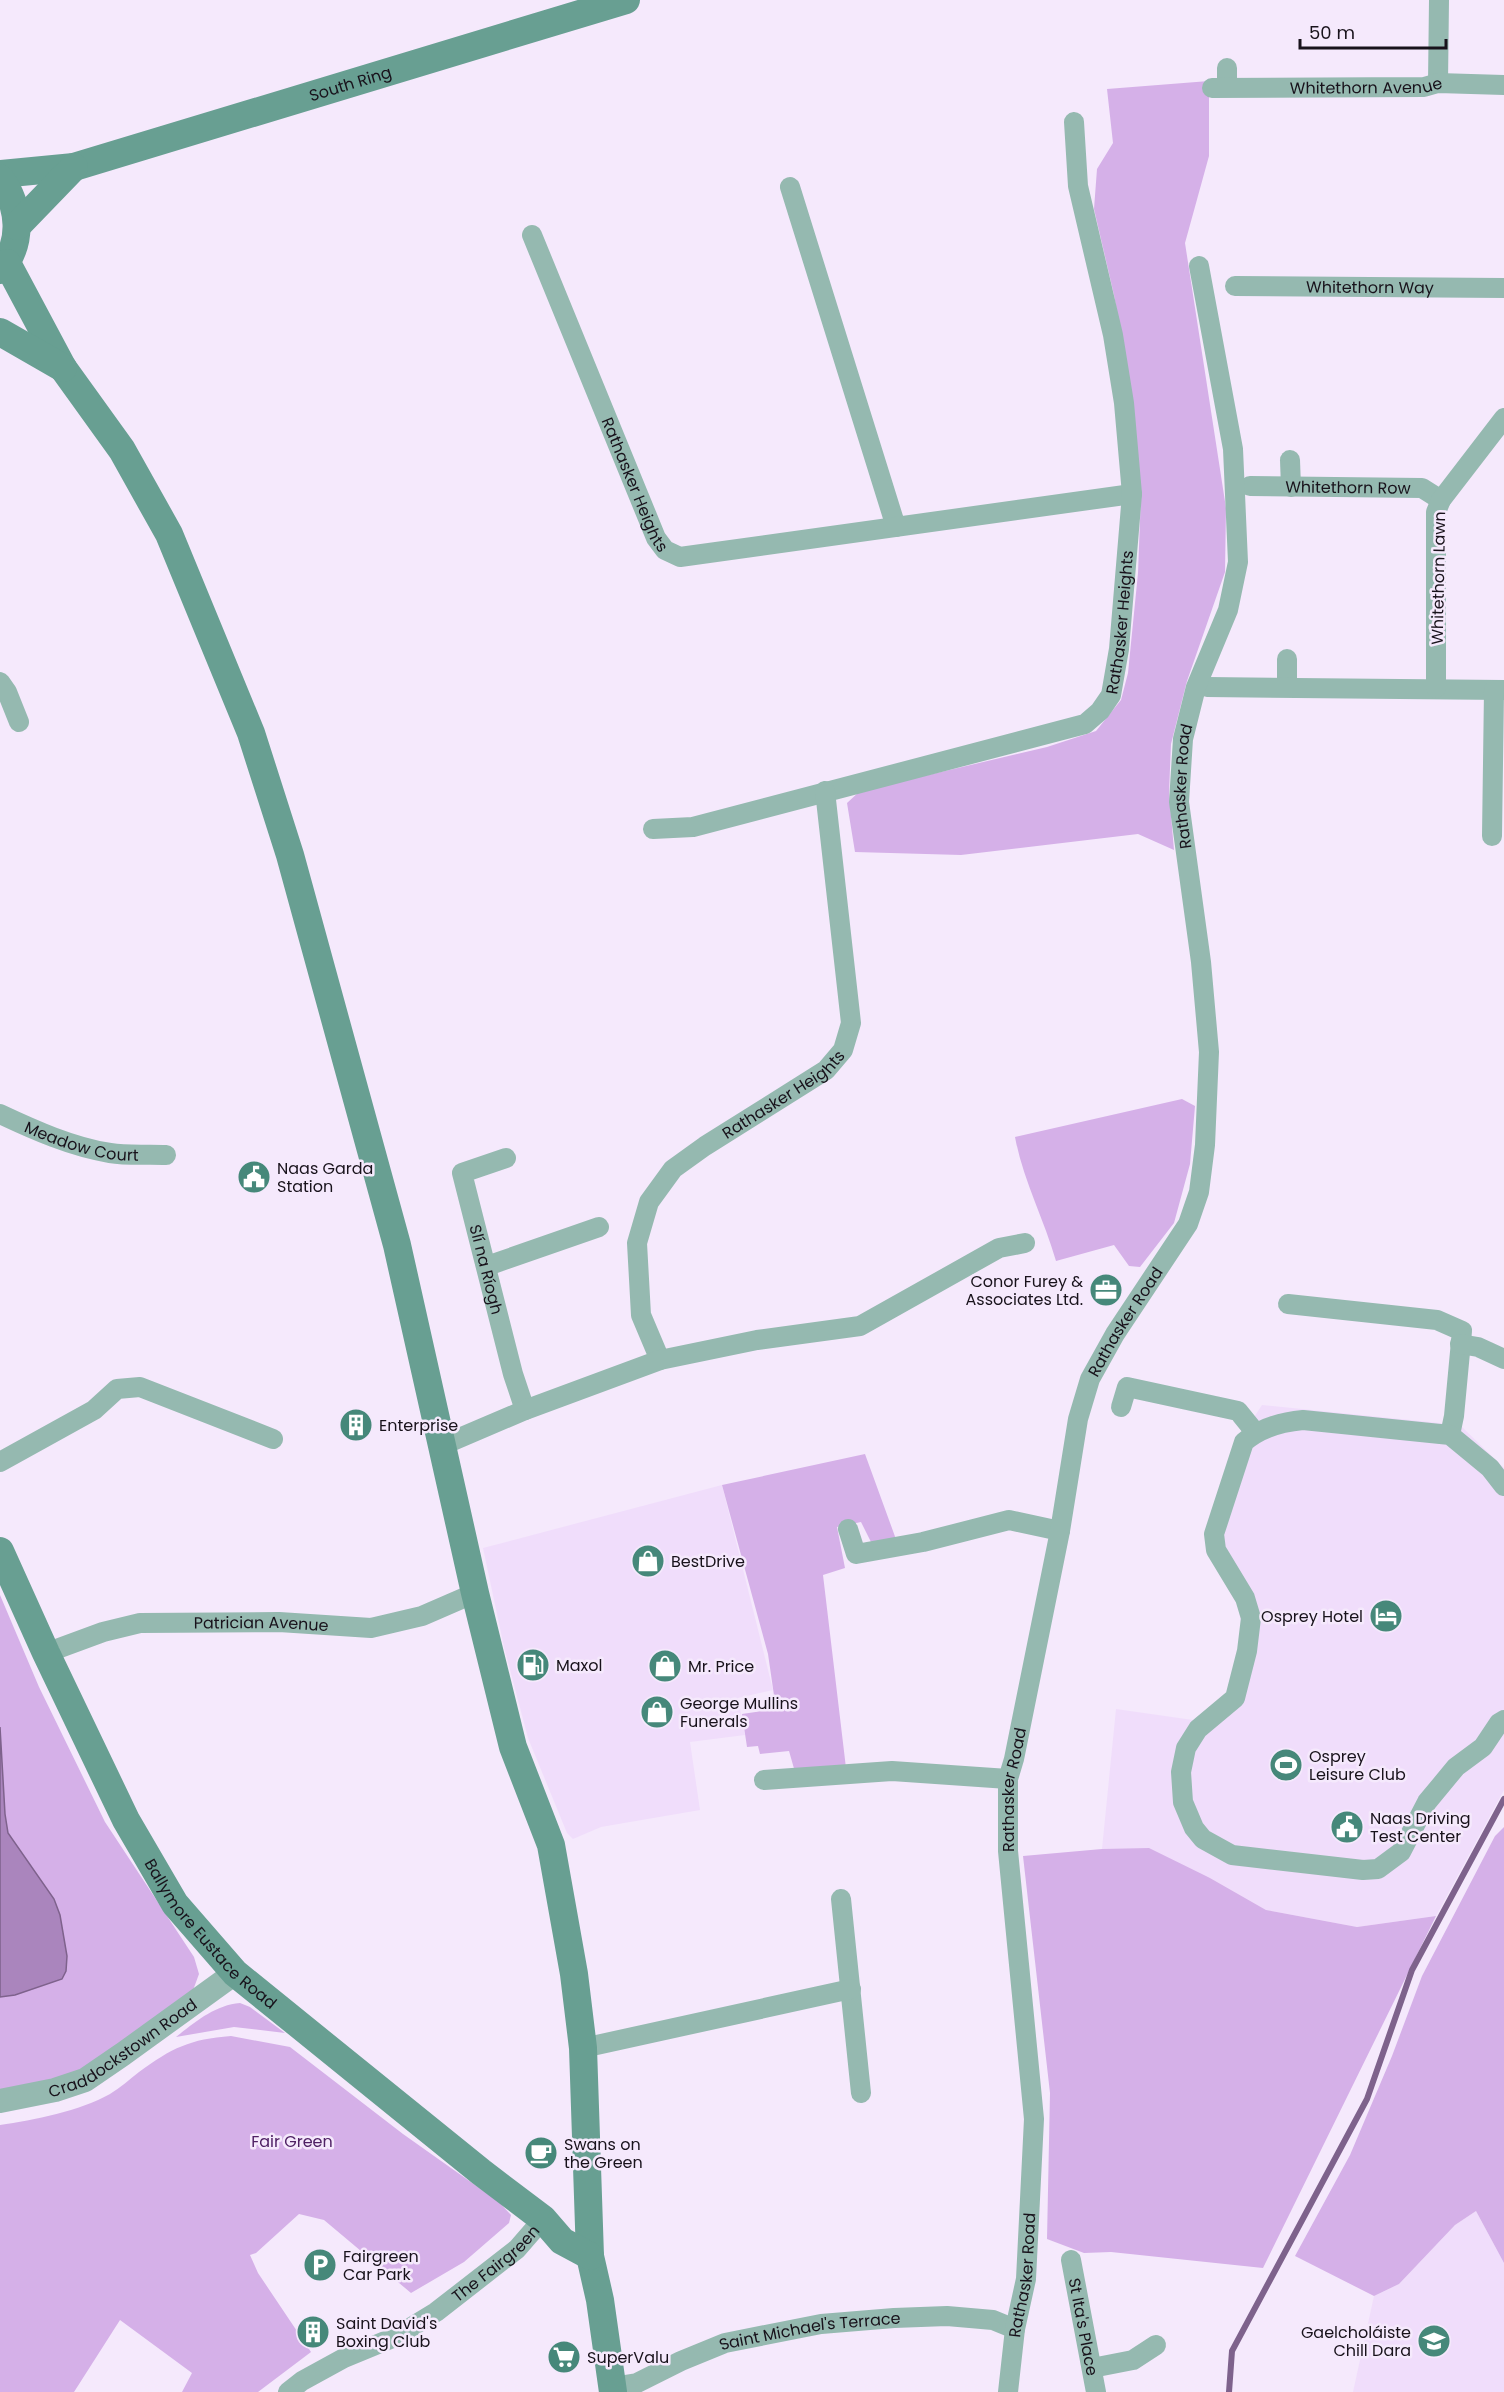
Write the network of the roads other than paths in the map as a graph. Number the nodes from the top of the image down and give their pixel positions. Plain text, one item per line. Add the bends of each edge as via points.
1 (626, 0) edge
2 (1439, 0) edge
3 (1222, 81) dead end
4 (1438, 83) junction
5 (1504, 85) edge
6 (1074, 122) dead end
7 (74, 167) junction
8 (0, 176) edge
9 (790, 187) dead end
10 (17, 226) junction
11 (532, 235) dead end
12 (1199, 266) dead end
13 (3, 267) edge
14 (1235, 286) dead end
15 (1504, 288) edge
16 (0, 332) edge
17 (63, 368) junction
18 (1504, 418) edge
19 (1290, 460) dead end
20 (1250, 486) dead end
21 (1291, 487) junction
22 (1132, 494) junction
23 (1441, 500) junction
24 (896, 527) junction
25 (1287, 659) dead end
26 (0, 681) edge
27 (1207, 687) dead end
28 (1287, 687) junction
29 (1436, 688) junction
30 (1499, 690) edge
31 (20, 722) dead end
32 (825, 791) junction
33 (1498, 811) edge
34 (652, 830) dead end
35 (1492, 836) dead end
36 (0, 1113) edge
37 (166, 1155) dead end
38 (506, 1158) dead end
39 (599, 1227) dead end
40 (1025, 1243) dead end
41 (487, 1266) junction
42 (1288, 1304) dead end
43 (1460, 1344) junction
44 (1504, 1359) edge
45 (660, 1360) junction
46 (1121, 1407) dead end
47 (525, 1410) junction
48 (1255, 1432) junction
49 (1450, 1435) junction
50 (273, 1439) dead end
51 (443, 1445) junction
52 (0, 1462) edge
53 (1504, 1486) edge
54 (848, 1529) dead end
55 (1060, 1531) junction
56 (0, 1551) edge
57 (475, 1593) junction
58 (46, 1653) junction
59 (1504, 1720) edge
60 (1504, 1742) edge
61 (1483, 1747) junction
62 (1008, 1779) junction
63 (764, 1780) dead end
64 (841, 1899) dead end
65 (235, 1973) junction
66 (851, 1989) junction
67 (583, 2048) junction
68 (861, 2093) dead end
69 (0, 2101) edge
70 (588, 2208) junction
71 (543, 2219) junction
72 (590, 2256) junction
73 (1071, 2260) dead end
74 (1015, 2329) junction
75 (1156, 2345) dead end
76 (1092, 2368) junction
77 (613, 2390) edge
78 (288, 2392) edge
79 (1008, 2392) edge
80 (1096, 2392) edge

1 - 7 main road, South Ring
2 - 4 street
3 - 4 street, Whitethorn Avenue via 1424,87
4 - 5 street, Whitethorn Avenue
6 - 22 street, Rathasker Heights via 1078,186 1113,335 1124,403
7 - 8 main road, South Ring
7 - 10 main road
8 - 10 main road via 15,207
9 - 24 street
10 - 13 main road via 14,245
11 - 24 street, Rathasker Heights via 656,538 666,549 680,557
12 - 55 street, Rathasker Road via 1233,449 1238,562 1228,610 1196,687 1183,739 1179,802 1209,1052 1205,1145 1199,1192 1188,1224 1090,1379 1078,1419
13 - 17 main road
14 - 15 street, Whitethorn Way
16 - 17 main road
17 - 51 main road via 122,450 169,534 251,733 290,855 384,1196
18 - 23 street, Whitethorn Lawn
19 - 21 street
20 - 21 street, Whitethorn Row
21 - 23 street, Whitethorn Row via 1422,488
22 - 24 street, Rathasker Heights
22 - 32 street, Rathasker Heights via 1119,649 1111,695 1100,711 1085,724
23 - 29 street, Whitethorn Lawn via 1436,512
25 - 28 street
26 - 31 street
27 - 28 street
28 - 29 street
29 - 30 street
30 - 33 street
32 - 34 street, Rathasker Heights via 693,827
32 - 45 street, Rathasker Heights via 849,1032 843,1050 826,1070 674,1169 650,1202 638,1243 641,1315
33 - 35 street
36 - 37 street, Meadow Court via 86,1148 111,1154
38 - 41 street, Slí na Ríogh via 462,1173
39 - 41 street
40 - 45 street via 999,1248 860,1326 757,1340
41 - 47 street, Slí na Ríogh
42 - 43 street via 1437,1320 1462,1331
43 - 44 street
43 - 49 street
45 - 47 street
46 - 48 street via 1127,1387 1238,1411
47 - 51 street
48 - 49 street via 1303,1420
48 - 61 street via 1244,1442 1214,1534 1216,1550 1245,1599 1251,1618 1247,1651 1235,1698 1198,1729 1186,1748 1181,1772 1183,1802 1194,1828 1203,1839 1232,1855 1378,1869 1401,1852 1427,1802 1456,1767
49 - 53 street via 1490,1468
50 - 52 street via 140,1387 117,1389 94,1410
51 - 57 main road
54 - 55 street via 855,1554 1009,1520
55 - 62 street, Rathasker Road
56 - 58 main road, Ballymore Eustace Road
57 - 58 street, Patrician Avenue via 422,1616 370,1628 279,1622 140,1623
57 - 67 main road via 513,1747 551,1845
58 - 65 main road, Ballymore Eustace Road via 126,1820 175,1904
59 - 61 street
60 - 61 street
62 - 63 street via 892,1771
62 - 74 street, Rathasker Road via 1008,1851 1034,2119 1026,2279
64 - 66 street
65 - 69 street, Craddockstown Road via 85,2080
65 - 71 main road, Ballymore Eustace Road
66 - 67 street
66 - 68 street
67 - 70 main road
70 - 71 main road
70 - 72 main road
71 - 72 main road, Ballymore Eustace Road via 562,2241
71 - 78 street, The Fairgreen via 517,2249 436,2312 395,2337 344,2358
72 - 77 main road
73 - 76 street, St Ita's Place
74 - 77 street, Saint Michael's Terrace via 993,2320 947,2316 821,2324 725,2343
74 - 79 street, Rathasker Road
75 - 76 street via 1133,2360
76 - 80 street, St Ita's Place

